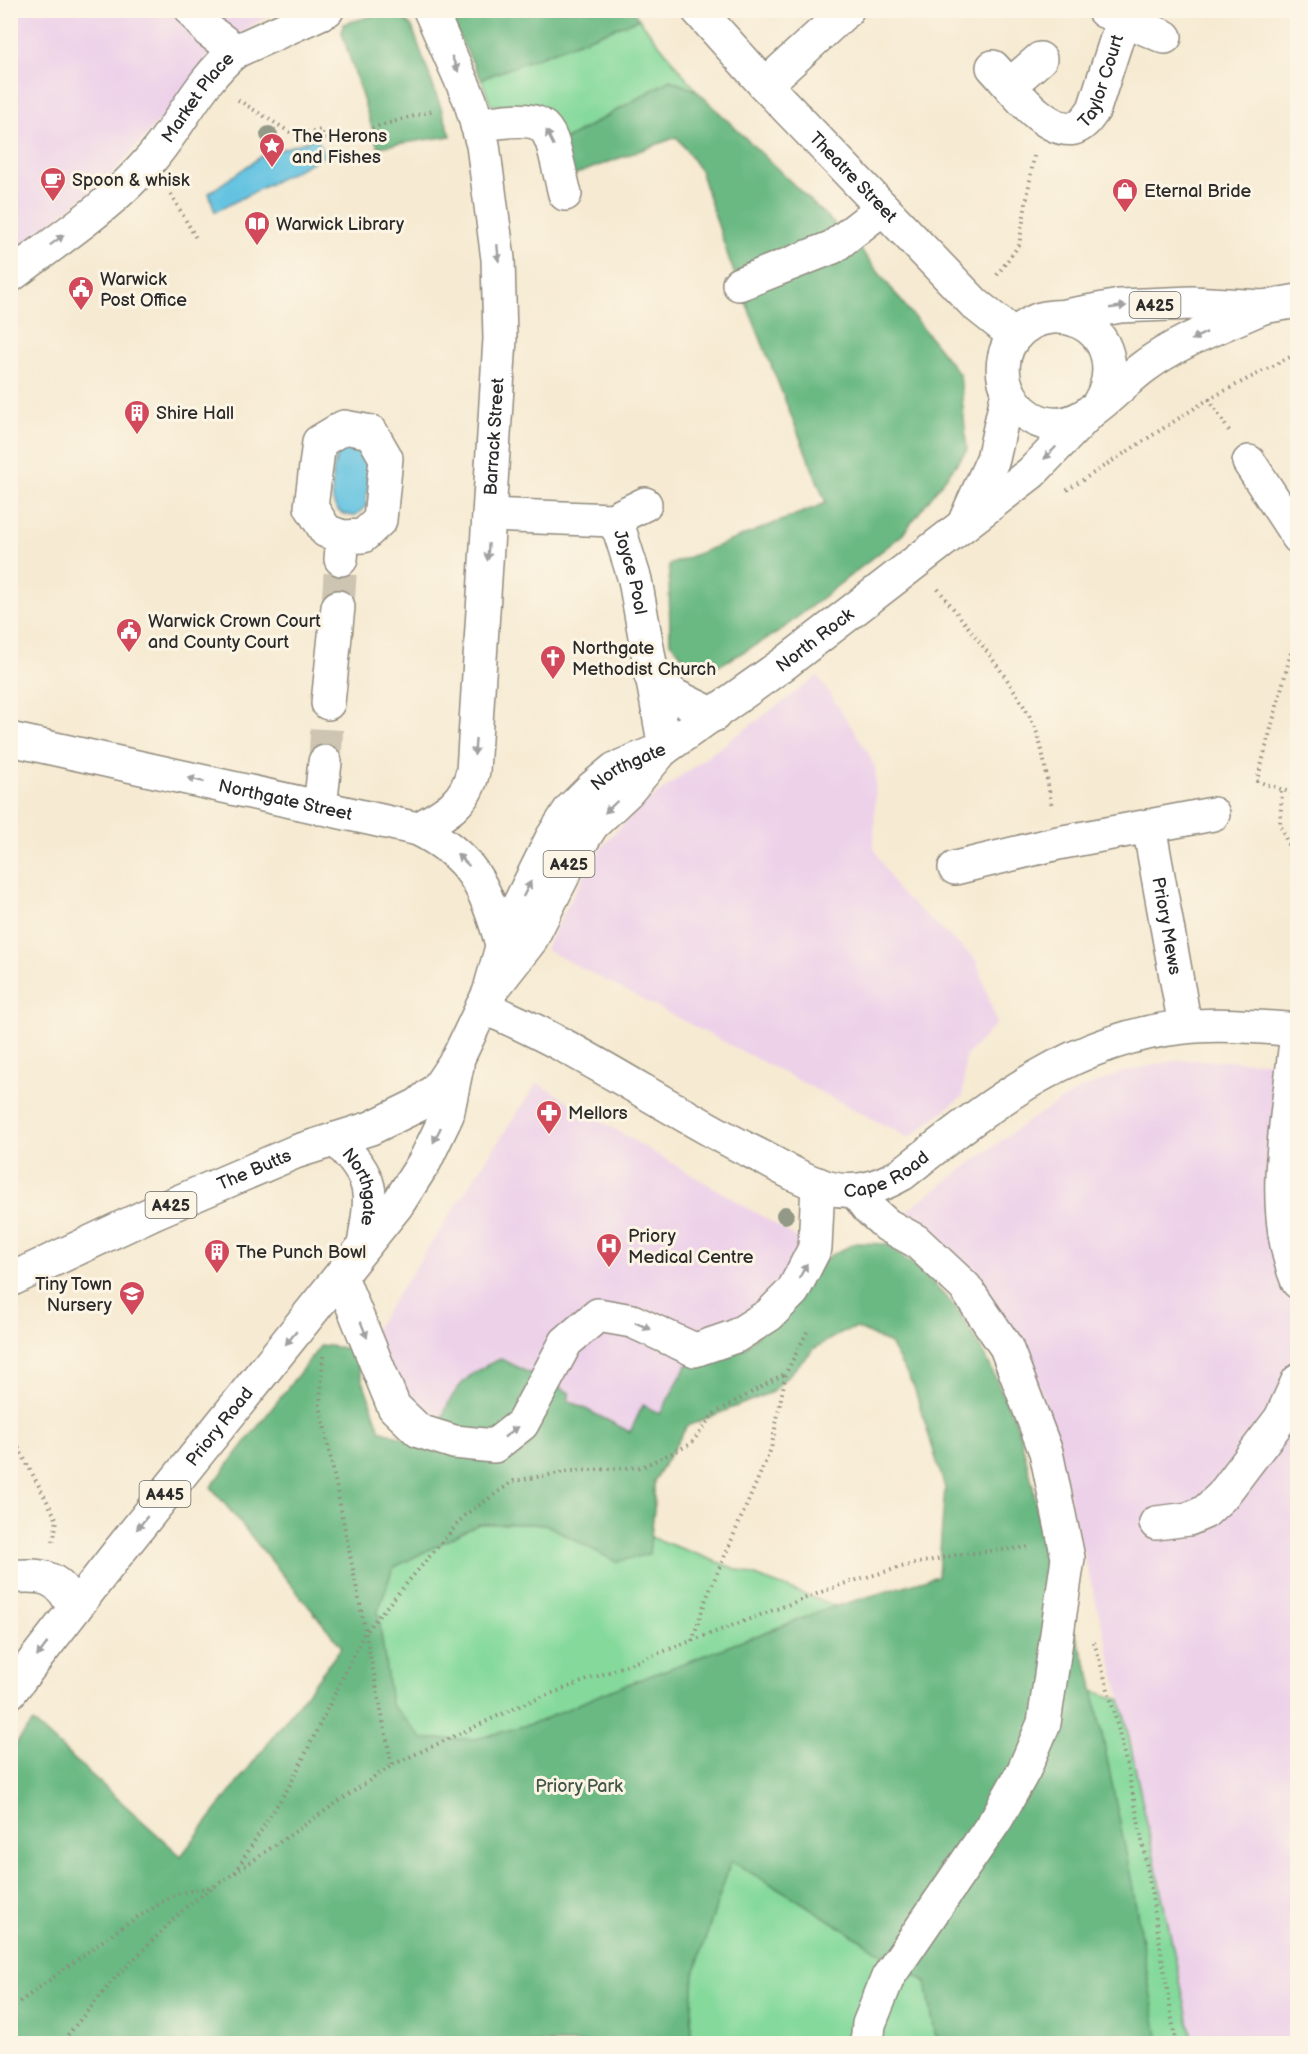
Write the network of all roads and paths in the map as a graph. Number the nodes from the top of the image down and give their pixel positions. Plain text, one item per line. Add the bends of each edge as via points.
1 (192, 10) edge
2 (327, 10) edge
3 (698, 10) edge
4 (847, 10) edge
5 (1117, 13) edge
6 (436, 15) edge
7 (1165, 37) dead end
8 (236, 51) junction
9 (1040, 59) dead end
10 (206, 81) junction
11 (765, 85) junction
12 (474, 112) junction
13 (1041, 118) junction
14 (372, 128) dead end
15 (335, 140) dead end
16 (171, 194) dead end
17 (565, 194) dead end
18 (883, 208) junction
19 (197, 240) dead end
20 (1019, 244) dead end
21 (10, 276) edge
22 (739, 284) dead end
23 (1298, 301) edge
24 (1263, 307) junction
25 (1060, 317) junction
26 (1015, 336) junction
27 (1298, 353) edge
28 (1008, 392) junction
29 (1095, 407) junction
30 (1249, 462) dead end
31 (1060, 495) dead end
32 (645, 504) dead end
33 (490, 515) junction
34 (612, 520) junction
35 (961, 528) junction
36 (1298, 537) edge
37 (916, 561) junction
38 (338, 607) tunnel mouth
39 (1298, 644) edge
40 (651, 676) junction
41 (328, 703) tunnel mouth
42 (714, 715) junction
43 (10, 739) edge
44 (665, 748) junction
45 (325, 762) tunnel mouth
46 (1282, 791) junction
47 (1298, 795) edge
48 (320, 808) junction
49 (1213, 814) dead end
50 (1149, 826) junction
51 (418, 829) junction
52 (1058, 843) junction
53 (955, 868) dead end
54 (1298, 870) edge
55 (501, 941) junction
56 (486, 1000) junction
57 (1185, 1026) junction
58 (1297, 1030) edge
59 (458, 1059) junction
60 (336, 1139) junction
61 (818, 1184) junction
62 (855, 1191) junction
63 (364, 1245) junction
64 (341, 1277) junction
65 (10, 1280) edge
66 (1298, 1282) edge
67 (812, 1321) dead end
68 (327, 1349) dead end
69 (786, 1373) junction
70 (1298, 1381) edge
71 (10, 1432) edge
72 (1156, 1523) dead end
73 (1065, 1543) junction
74 (23, 1576) edge
75 (74, 1609) junction
76 (366, 1632) junction
77 (1092, 1636) dead end
78 (692, 1641) junction
79 (10, 1692) edge
80 (392, 1765) junction
81 (233, 1875) junction
82 (217, 1885) junction
83 (10, 2009) edge
84 (60, 2043) edge
85 (867, 2043) edge
86 (1176, 2043) edge

1 - 8 street, Market Place via 209,31
2 - 8 street
3 - 11 street, Theatre Street
4 - 11 street
5 - 7 street
5 - 13 street, Taylor Court via 1094,109 1086,121 1075,128 1060,127
6 -> 12 street, Barrack Street
8 - 10 street, Market Place
9 - 13 street, Taylor Court via 1001,76
10 - 15 path via 293,134 321,130 326,141
21 -> 10 street, Market Place via 121,191 153,157
11 - 18 street, Theatre Street
12 - 14 path
17 -> 12 street via 554,145 538,121
12 -> 33 street, Barrack Street via 489,177 498,259 500,339
13 - 20 path
16 - 19 path
18 - 22 street via 833,247
18 - 26 street, Theatre Street via 975,304
23 - 24 street, A425
25 -> 24 street, A425 via 1120,306 1192,303
24 -> 29 street, A425 via 1146,365
25 - 26 street, A425 via 1035,321
25 - 29 street, A425 via 1086,326 1106,350 1109,382
26 - 28 street, A425 via 1004,363 1003,378
27 - 31 path via 1209,399
28 - 29 street, A425 via 1020,410 1041,422 1070,422
28 - 35 street, North Rock / A425 via 993,459
29 -> 35 street, North Rock / A425 via 1031,473
30 - 36 street
32 - 34 street
33 - 34 street, Joyce Pool
33 -> 51 street, Barrack Street via 470,786 448,813
34 - 40 street, Joyce Pool via 620,532 634,580
35 - 37 street, North Rock / A425
37 - 42 street, North Rock / A425
37 - 52 path via 1031,718 1040,745
38 - 41 street
39 - 46 path via 1292,649 1257,781
40 - 42 street via 675,696
40 - 44 street, Joyce Pool
42 - 44 street, North Rock / A425
48 -> 43 street, Northgate Street
55 -> 44 street, Northgate / A425 via 570,810 615,769
44 -> 56 street, Northgate / A425 via 592,825 530,941
45 - 48 street
46 - 47 path
46 - 54 path via 1280,824
48 - 51 street, Northgate Street
49 - 50 street
50 - 52 street
50 - 57 street, Priory Mews
55 -> 51 street, Northgate Street via 492,909 470,866 438,839
52 - 53 street
55 - 56 street, Northgate / A425
56 - 59 street, Northgate / A425
56 - 61 street, Cape Road via 696,1122
57 - 58 street, Cape Road
57 - 62 street, Cape Road via 1138,1034 1064,1060 989,1108 902,1174 884,1184
58 - 66 street via 1280,1192 1285,1236
59 - 60 street, Northgate / A425 via 438,1088 418,1105 371,1128
59 -> 63 street, Northgate / A445 via 447,1115 425,1161 397,1205
60 - 63 street, Northgate via 359,1165 371,1192
60 - 65 street, The Butts / A425 via 295,1152 156,1212
61 - 62 street, Cape Road
64 -> 61 street via 394,1407 419,1431 454,1442 494,1446 522,1424 566,1342 598,1315 632,1321 695,1350 736,1336 769,1315 793,1291 815,1248
62 - 73 street via 887,1225 916,1241 965,1287 1006,1347 1046,1452
63 - 64 street, Northgate / A445
64 -> 75 street, Priory Road / A445
67 - 69 path
68 - 76 path via 322,1358 320,1405
69 - 76 path via 713,1414 692,1444 642,1467 572,1471 514,1481 465,1515
69 - 78 path via 771,1449 706,1599
70 - 72 street via 1281,1418 1222,1496 1205,1512 1189,1519
71 - 74 path via 57,1520 51,1551
73 - 78 path via 905,1566 843,1584
73 - 85 street via 1068,1558 1044,1723 997,1818 888,1977 869,2024
74 - 75 street via 57,1584 69,1596
75 -> 79 street, Priory Road / A445
76 - 80 path
76 - 81 path via 291,1783
77 - 86 path via 1110,1692 1146,1864
78 - 80 path via 526,1703
80 - 81 path
81 - 82 path
82 - 83 path via 176,1894 123,1926
82 - 84 path via 188,1905 116,1977

